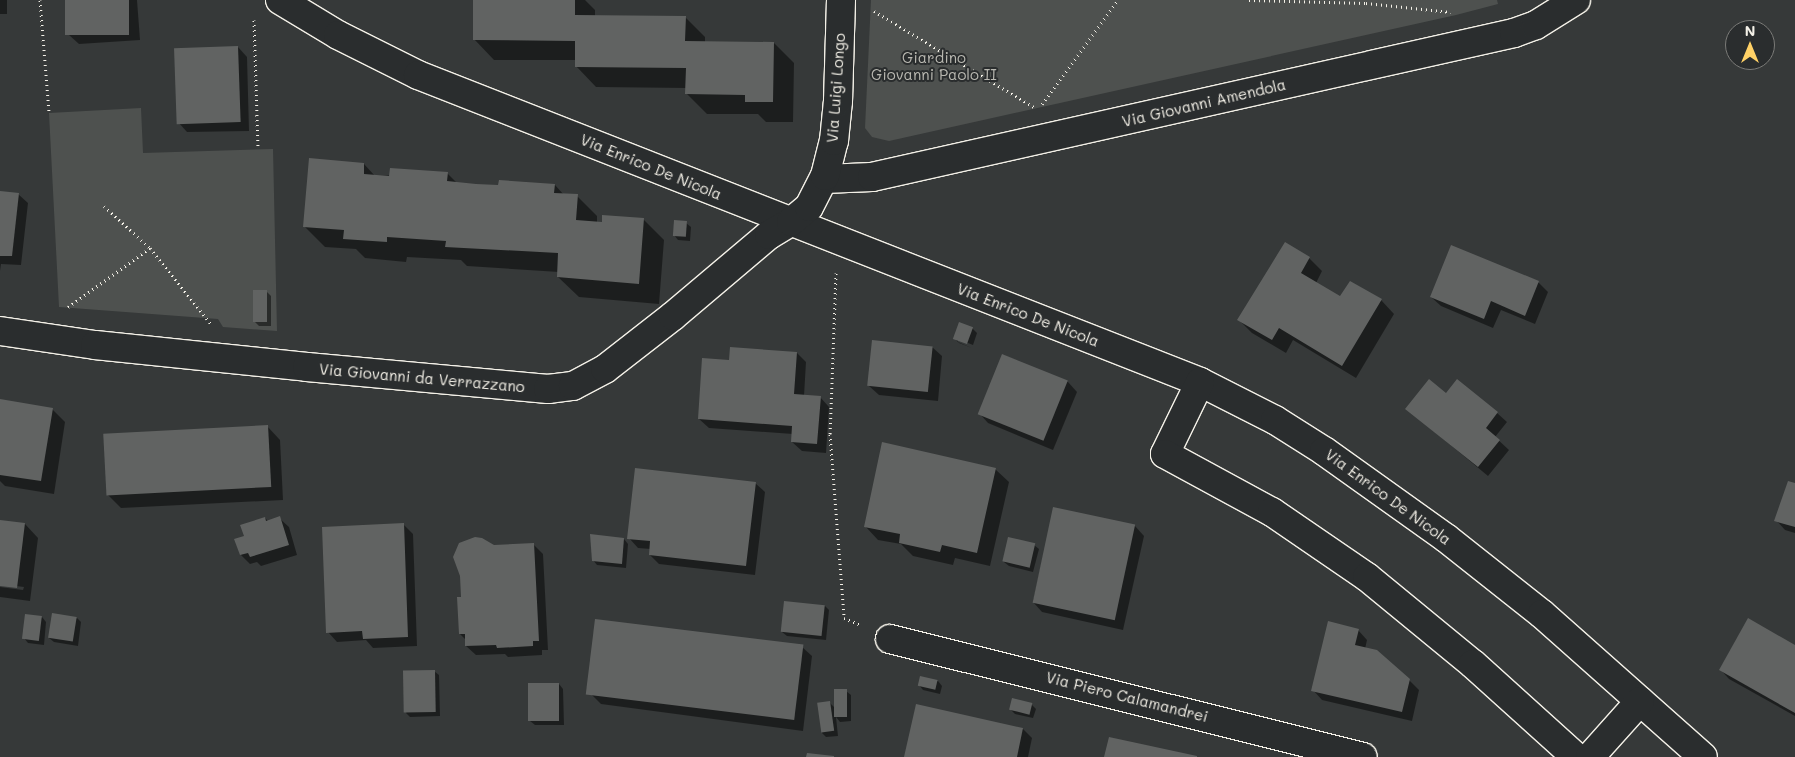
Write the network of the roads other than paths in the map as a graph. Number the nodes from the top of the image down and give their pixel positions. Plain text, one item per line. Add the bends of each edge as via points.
1 (280, 0) edge
2 (841, 0) edge
3 (1576, 0) edge
4 (824, 179) junction
5 (791, 222) junction
6 (0, 331) edge
7 (1200, 382) junction
8 (890, 639) road end
9 (1640, 701) junction
10 (1278, 746) edge
11 (1363, 757) edge
12 (1576, 757) edge
13 (1590, 757) edge
14 (1703, 757) edge

1 - 5 street, Via Enrico De Nicola via 338,35 418,75
2 - 4 street, Via Luigi Longo via 837,123
3 - 4 street, Via Giovanni Amendola via 1536,25 1514,33 872,177
4 - 5 street, Via Luigi Longo via 809,207
5 - 6 street, Via Giovanni da Verrazzano via 769,235 605,369 573,386 561,388 307,367
5 - 7 street, Via Enrico De Nicola
7 - 9 street, Via Enrico De Nicola via 1274,420 1324,451 1446,538 1542,614
7 - 12 street via 1165,454 1272,512 1367,577 1473,664
8 - 10 street, Via Piero Calamandrei
9 - 13 street
9 - 14 street, Via Enrico De Nicola
10 - 11 street, Via Piero Calamandrei

